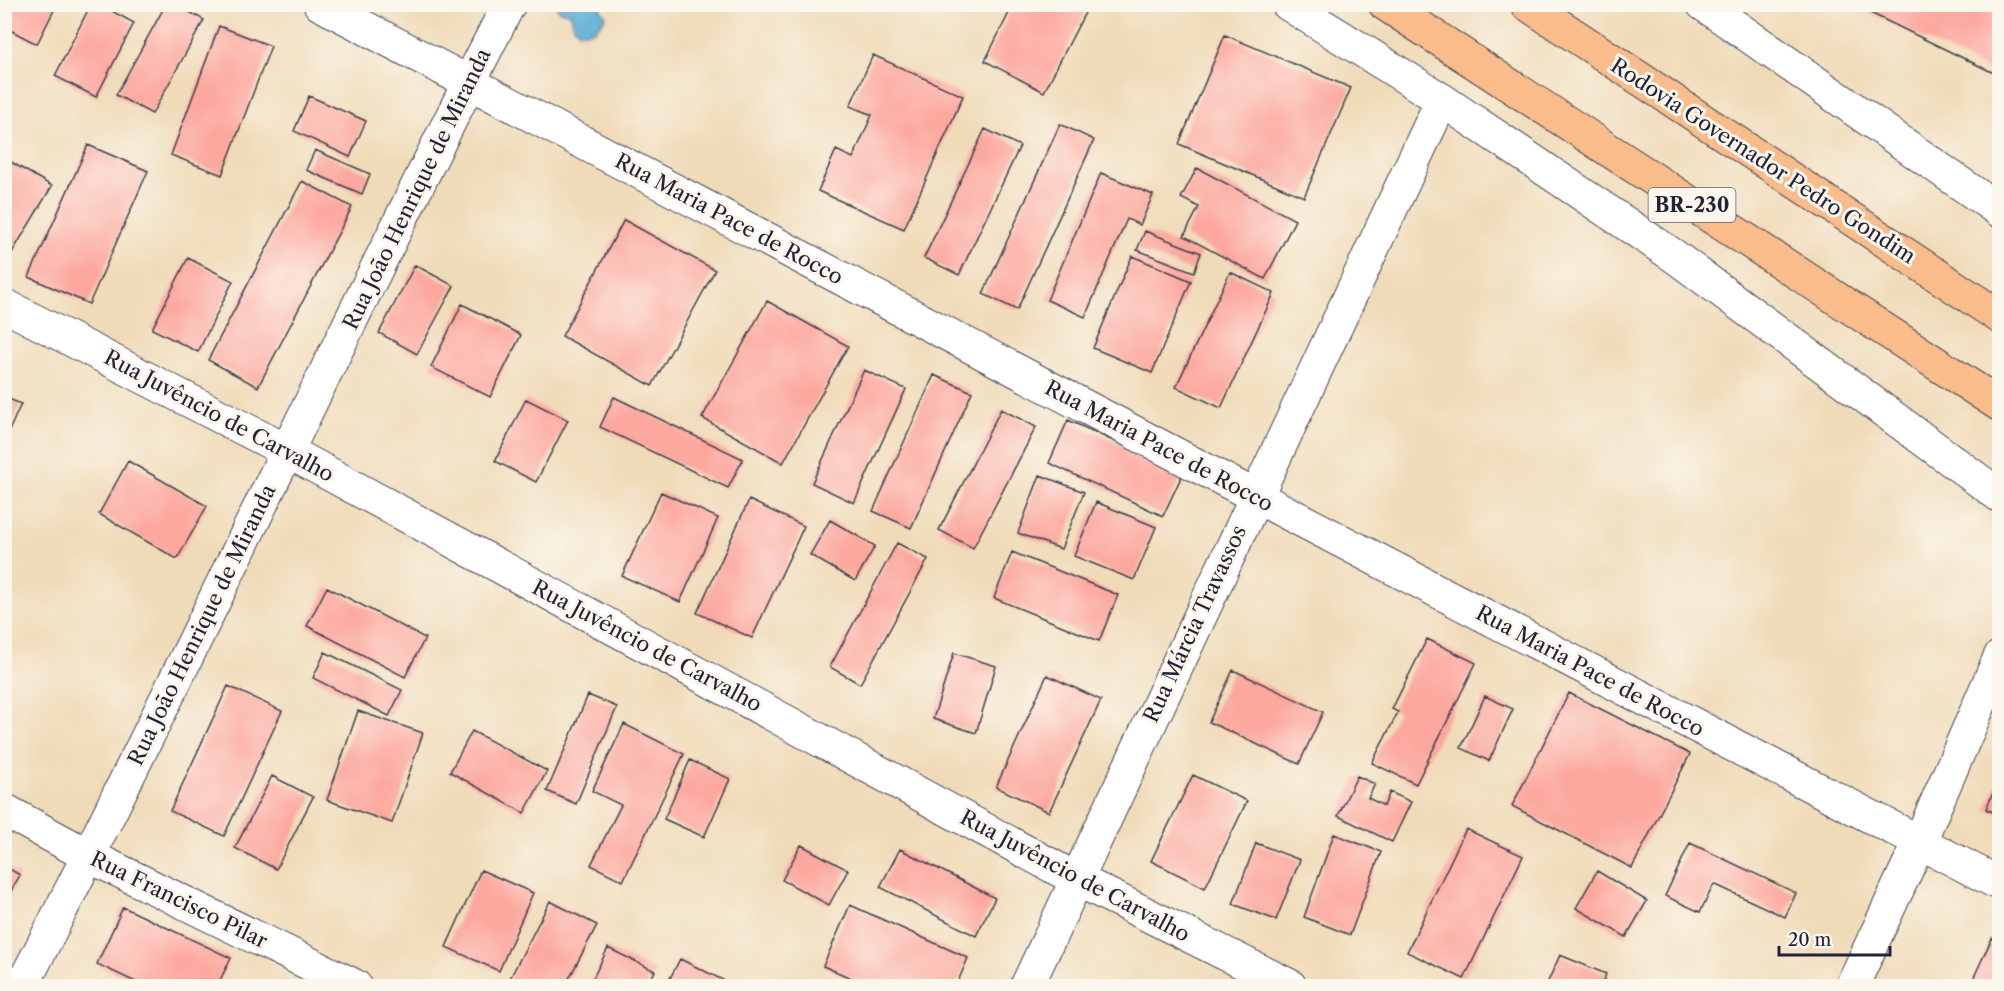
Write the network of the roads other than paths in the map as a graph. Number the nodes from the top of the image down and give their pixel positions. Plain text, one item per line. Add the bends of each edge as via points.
1 (320, 4) edge
2 (509, 4) edge
3 (1288, 4) edge
4 (1385, 4) edge
5 (1527, 4) edge
6 (1703, 4) edge
7 (469, 82) junction
8 (1442, 100) junction
9 (2000, 211) edge
10 (4, 305) edge
11 (2000, 317) edge
12 (2000, 405) edge
13 (287, 451) junction
14 (1255, 496) junction
15 (2000, 496) edge
16 (2000, 657) edge
17 (4, 810) edge
18 (1920, 843) junction
19 (90, 855) junction
20 (1077, 879) junction
21 (2000, 884) edge
22 (22, 987) edge
23 (355, 987) edge
24 (1027, 987) edge
25 (1290, 987) edge
26 (1852, 987) edge

1 - 7 street, Rua Maria Pace de Rocco
2 - 7 street, Rua João Henrique de Miranda
3 - 8 street
4 - 12 highway, BR-230
5 - 11 highway, Rodovia Governador Pedro Gondim
6 - 9 street
7 - 13 street, Rua João Henrique de Miranda
7 - 14 street, Rua Maria Pace de Rocco
8 - 14 street, Rua Márcia Travassos
8 - 15 street via 1674,256
10 - 13 street, Rua Juvêncio de Carvalho
13 - 19 street, Rua João Henrique de Miranda
13 - 20 street, Rua Juvêncio de Carvalho
14 - 18 street, Rua Maria Pace de Rocco
14 - 20 street, Rua Márcia Travassos
16 - 18 street
17 - 19 street, Rua Francisco Pilar
18 - 21 street, Rua Maria Pace de Rocco
18 - 26 street
19 - 22 street, Rua João Henrique de Miranda
19 - 23 street, Rua Francisco Pilar
20 - 24 street, Rua Márcia Travassos
20 - 25 street, Rua Juvêncio de Carvalho

